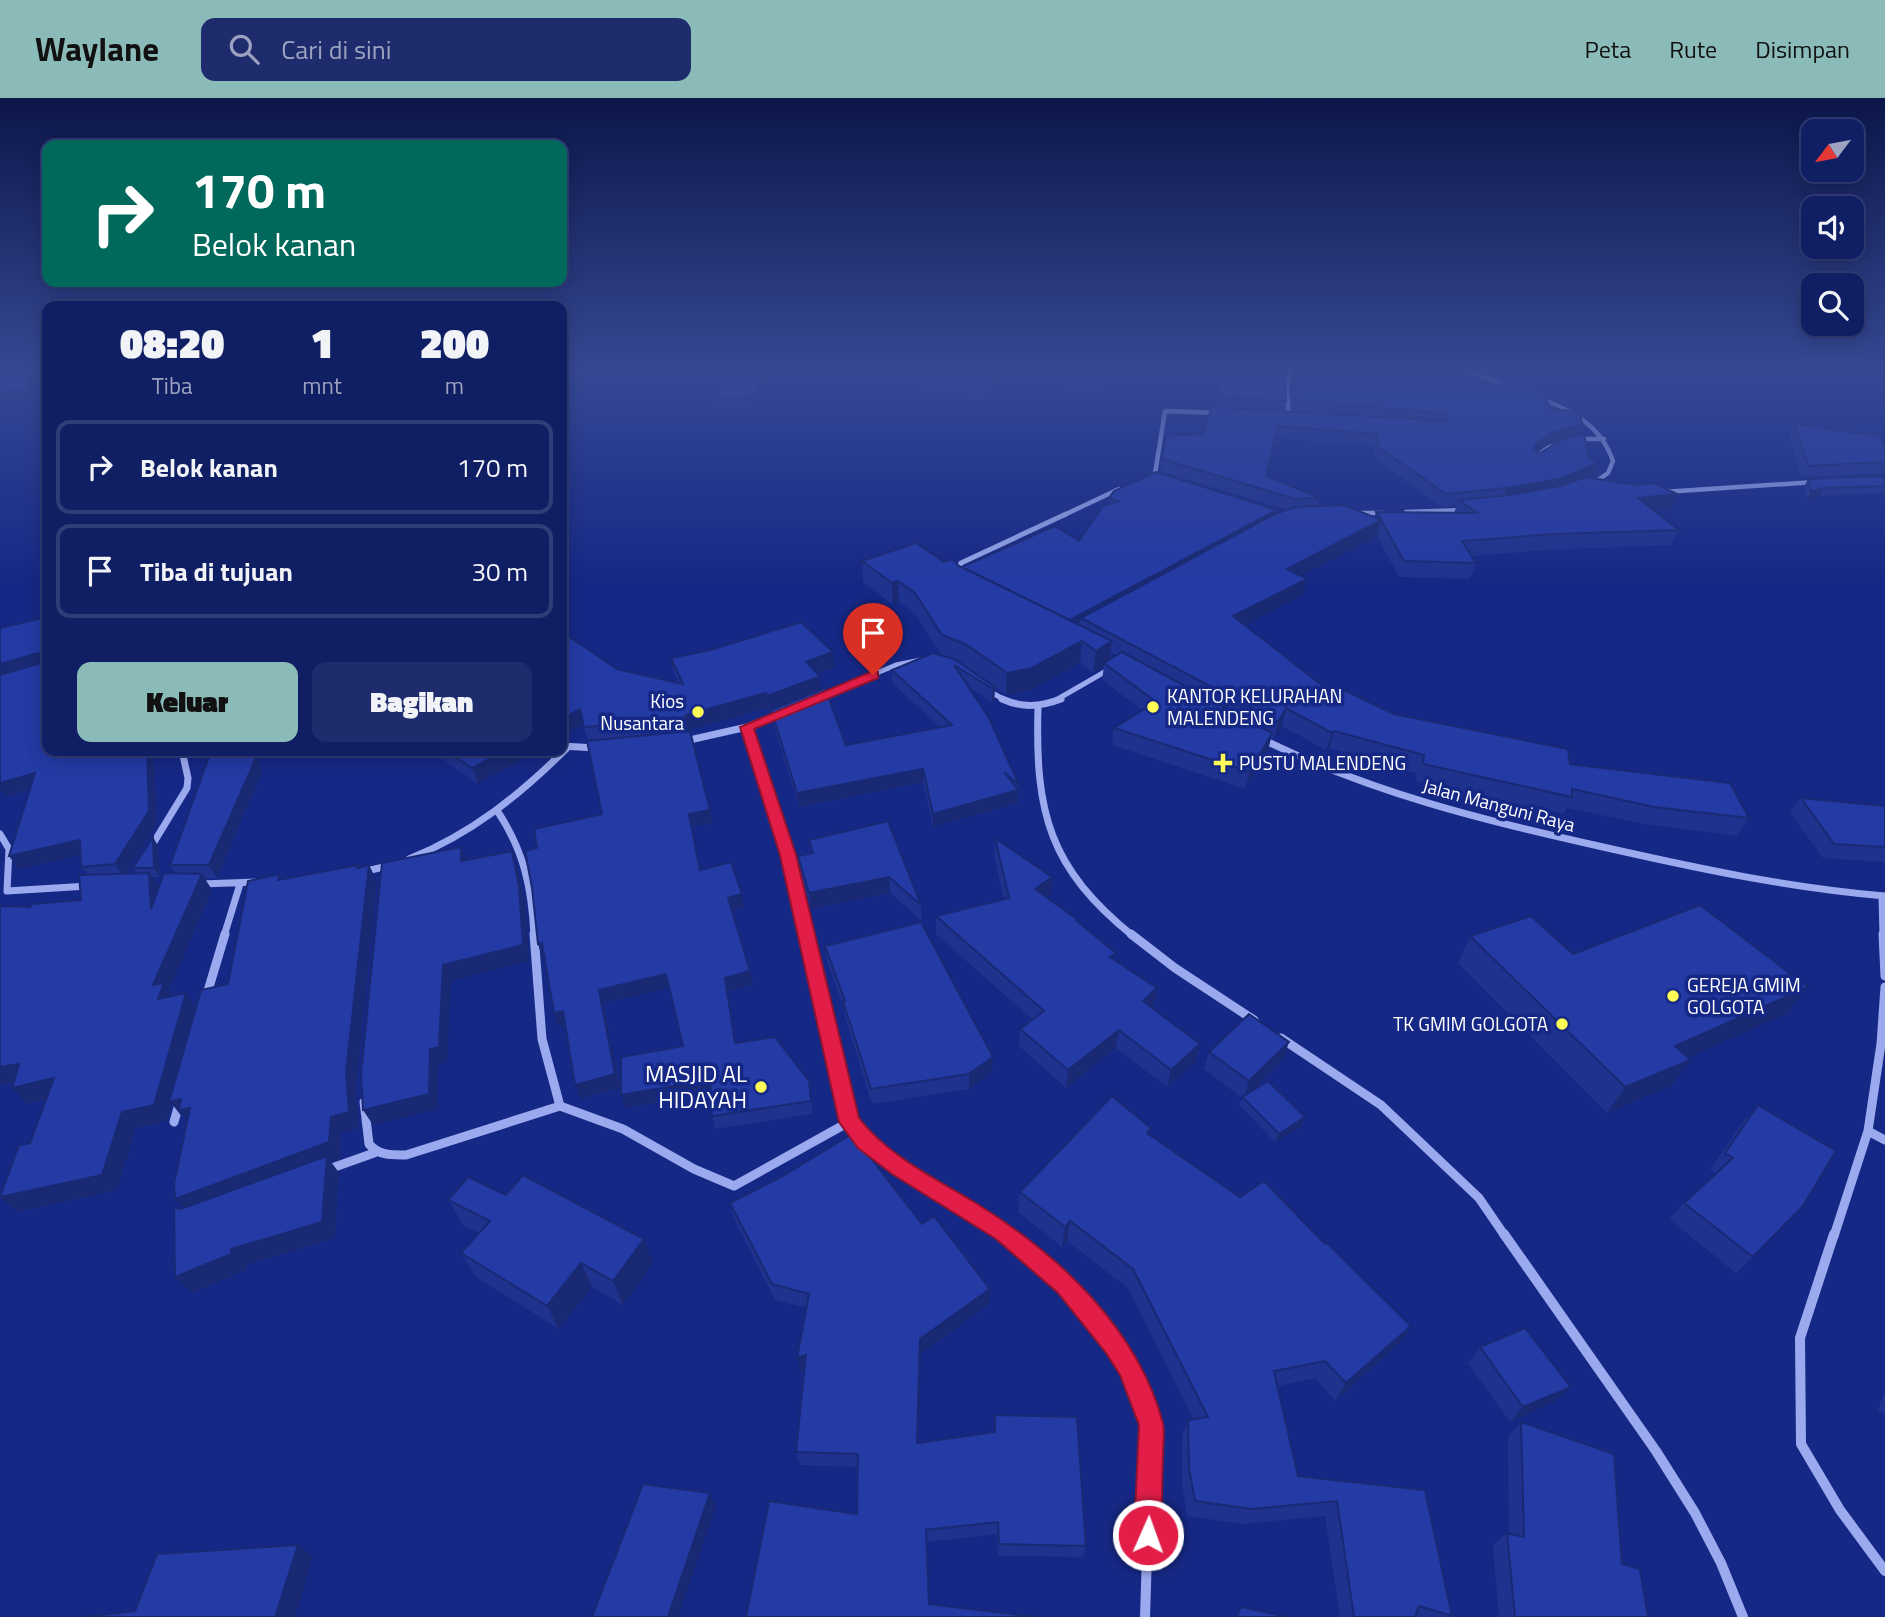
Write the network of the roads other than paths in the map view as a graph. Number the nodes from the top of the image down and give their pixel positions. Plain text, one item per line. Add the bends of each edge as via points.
1 (1161, 441) edge
2 (1576, 441) edge
3 (1605, 441) edge
4 (1534, 460) edge
5 (1155, 474) junction
6 (1165, 475) edge
7 (1144, 478) edge
8 (1818, 481) edge
9 (1132, 483) edge
10 (1591, 485) edge
11 (1655, 492) edge
12 (1473, 509) edge
13 (1402, 512) edge
14 (1351, 513) edge
15 (1389, 513) edge
16 (957, 579) edge
17 (927, 660) edge
18 (1118, 664) edge
19 (977, 682) edge
20 (816, 699) edge
21 (793, 708) edge
22 (1038, 708) junction
23 (747, 727) junction
24 (1256, 736) edge
25 (682, 741) edge
26 (567, 747) edge
27 (608, 748) edge
28 (183, 756) edge
29 (556, 756) edge
30 (498, 812) junction
31 (0, 834) edge
32 (145, 857) edge
33 (384, 868) junction
34 (353, 873) edge
35 (265, 881) edge
36 (383, 881) edge
37 (190, 884) edge
38 (240, 884) junction
39 (101, 885) edge
40 (7, 891) junction
41 (1883, 896) edge
42 (0, 898) edge
43 (1885, 976) edge
44 (1885, 987) edge
45 (206, 999) edge
46 (1262, 1026) edge
47 (1273, 1033) edge
48 (362, 1089) edge
49 (181, 1096) edge
50 (561, 1106) junction
51 (174, 1122) dead end
52 (849, 1122) junction
53 (1868, 1131) junction
54 (1885, 1140) edge
55 (374, 1153) junction
56 (323, 1172) edge
57 (1885, 1571) edge
58 (1145, 1617) edge
59 (1743, 1617) edge

1 - 5 street
2 - 4 street via 1545,448
3 - 10 street via 1611,451 1611,468
5 - 6 street
5 - 7 street
8 - 11 street
9 - 16 street via 961,563 955,571
12 - 13 street
14 - 15 street
17 - 20 street via 896,665
18 - 22 street
19 - 22 street via 999,698
21 - 23 street
22 - 46 street via 1041,795 1059,855 1070,873 1120,926
23 - 25 street
23 - 52 street via 788,855
24 - 41 street, Jalan Manguni Raya via 1340,774 1478,818 1818,890
26 - 27 street
28 - 32 street via 187,788
29 - 30 street
30 - 33 street via 421,855
30 - 50 street via 525,863 545,1048
31 - 40 street via 9,849
33 - 34 street
33 - 36 street
35 - 38 street
37 - 38 street
38 - 45 street
39 - 40 street
40 - 42 street
41 - 43 street
44 - 53 street
47 - 59 street via 1381,1105 1479,1198 1689,1503
48 - 55 street via 367,1144
49 - 51 street
50 - 52 street via 633,1133 710,1179 734,1186
50 - 55 street via 406,1155
52 - 58 street via 865,1142 1004,1232 1066,1286 1129,1368 1151,1425
53 - 54 street
53 - 57 street via 1800,1338 1798,1383 1801,1444 1840,1510
55 - 56 street

